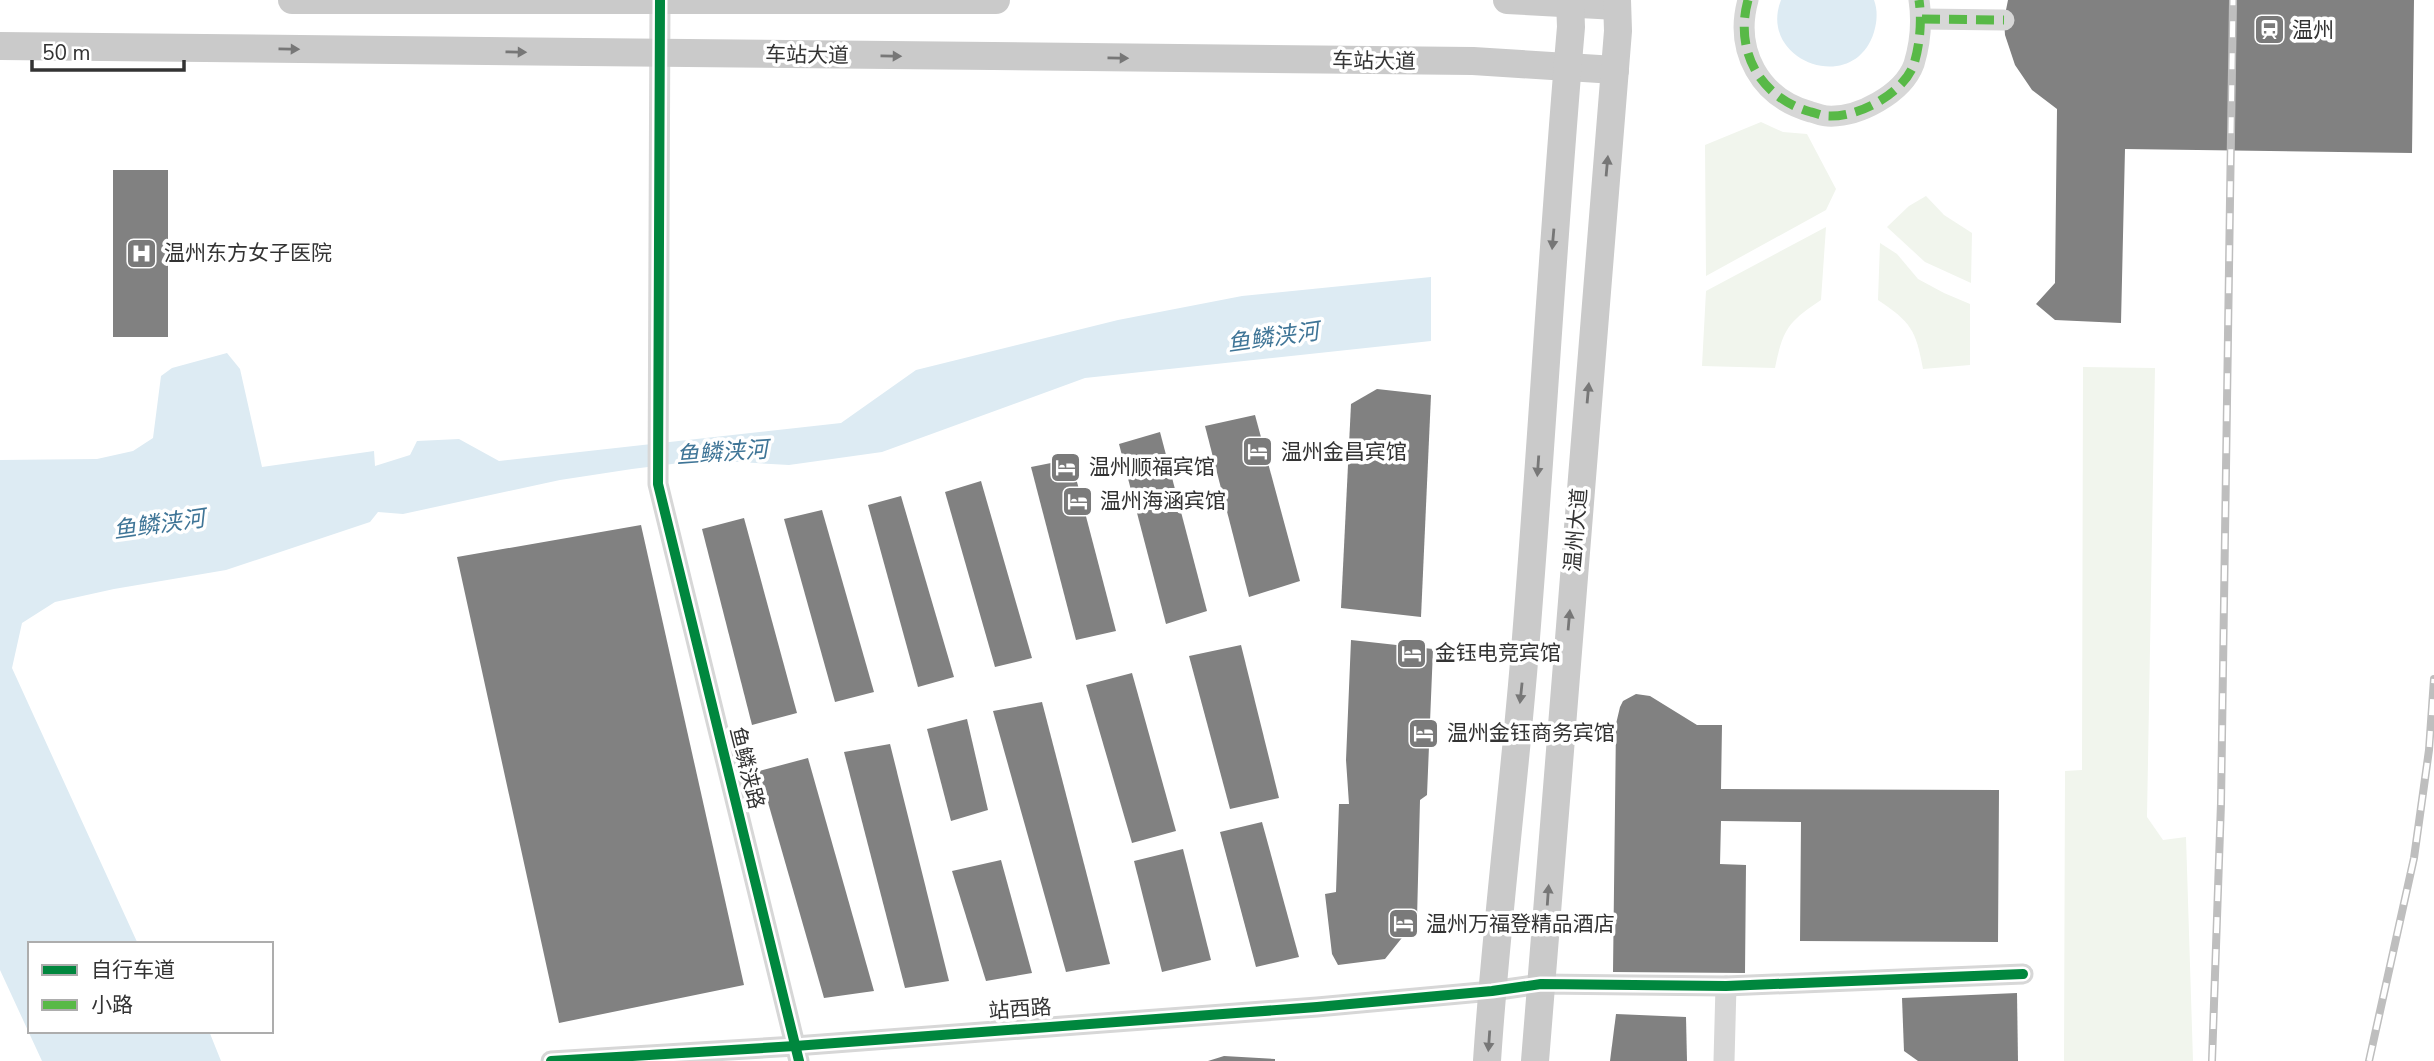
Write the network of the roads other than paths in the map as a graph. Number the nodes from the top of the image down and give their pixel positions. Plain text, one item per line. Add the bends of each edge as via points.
1 (292, 0) edge
2 (996, 0) edge
3 (1507, 0) edge
4 (1748, 0) edge
5 (660, 1) edge
6 (1570, 2) edge
7 (1617, 3) edge
8 (1920, 10) edge
9 (2004, 20) dead end
10 (0, 46) edge
11 (660, 54) junction
12 (1567, 68) junction
13 (1615, 70) junction
14 (2023, 975) dead end
15 (1541, 984) junction
16 (1726, 986) junction
17 (1492, 991) junction
18 (797, 1054) edge
19 (551, 1061) edge
20 (1487, 1061) edge
21 (1535, 1061) edge
22 (1724, 1061) edge

1 - 5 main road
2 - 5 main road
3 - 6 main road
4 - 8 street via 1742,19 1747,55 1765,85 1793,107 1826,116 1862,111 1892,94 1913,66
5 - 11 street, 鱼鳞浃路
6 - 7 main road
6 - 12 main road, 温州大道
7 - 13 main road, 温州大道
8 - 9 street
10 -> 11 main road, 车站大道
11 -> 12 main road, 车站大道 via 1473,61
11 - 18 street, 鱼鳞浃路 via 658,484
12 - 13 main road, 车站大道
12 -> 17 main road, 温州大道 via 1525,650
15 -> 13 main road, 温州大道
14 - 16 street, 站西路
15 - 16 street, 站西路
15 - 17 street, 站西路
15 - 21 main road, 温州大道
16 - 22 street
17 - 18 street, 站西路
17 -> 20 main road, 温州大道
18 - 19 street, 站西路

